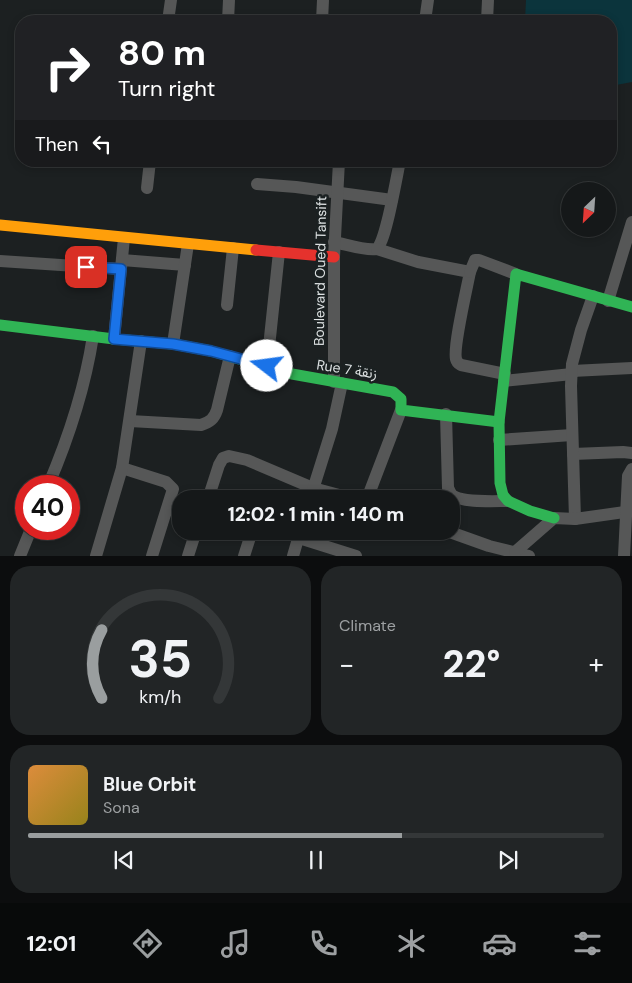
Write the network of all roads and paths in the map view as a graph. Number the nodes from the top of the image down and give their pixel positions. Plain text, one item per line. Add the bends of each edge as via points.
1 (171, 0) edge
2 (229, 0) edge
3 (323, 0) edge
4 (423, 0) edge
5 (428, 0) edge
6 (488, 0) edge
7 (169, 15) edge
8 (228, 15) edge
9 (322, 15) edge
10 (426, 15) edge
11 (487, 15) edge
12 (149, 167) edge
13 (338, 167) edge
14 (399, 167) edge
15 (256, 184) dead end
16 (147, 188) dead end
17 (337, 192) junction
18 (392, 200) junction
19 (632, 222) edge
20 (0, 225) edge
21 (124, 238) junction
22 (334, 242) junction
23 (188, 244) junction
24 (232, 248) junction
25 (377, 249) junction
26 (279, 252) junction
27 (334, 257) junction
28 (0, 261) edge
29 (121, 265) junction
30 (185, 265) junction
31 (470, 272) junction
32 (516, 274) junction
33 (593, 296) junction
34 (608, 300) junction
35 (227, 305) dead end
36 (632, 307) edge
37 (0, 325) edge
38 (93, 336) junction
39 (114, 339) junction
40 (141, 341) junction
41 (173, 344) junction
42 (230, 356) junction
43 (267, 366) junction
44 (632, 368) edge
45 (572, 372) junction
46 (505, 377) junction
47 (338, 382) junction
48 (401, 410) junction
49 (446, 414) junction
50 (130, 421) junction
51 (499, 422) junction
52 (572, 435) junction
53 (499, 440) junction
54 (573, 454) junction
55 (632, 454) edge
56 (122, 468) junction
57 (632, 469) edge
58 (52, 475) edge
59 (174, 490) edge
60 (211, 490) edge
61 (305, 490) edge
62 (312, 490) edge
63 (370, 490) edge
64 (508, 501) junction
65 (172, 509) edge
66 (629, 511) edge
67 (554, 518) junction
68 (574, 519) junction
69 (460, 536) edge
70 (27, 540) edge
71 (193, 540) edge
72 (249, 540) edge
73 (298, 540) edge
74 (313, 540) edge
75 (515, 552) junction
76 (20, 556) edge
77 (96, 556) edge
78 (152, 556) edge
79 (188, 556) edge
80 (244, 556) edge
81 (293, 556) edge
82 (356, 556) edge
83 (530, 556) edge
84 (624, 556) edge

1 - 7 street
2 - 8 street
3 - 9 street
4 - 5 street
5 - 10 street
6 - 11 street
12 - 16 street
13 - 17 street, Boulevard Oued Tansift
14 - 18 street
15 - 17 street
17 - 18 street
17 - 22 street, Boulevard Oued Tansift
18 - 25 street via 382,243
19 - 34 street
20 - 21 street
21 - 23 street
21 - 29 street
22 - 25 street
22 - 27 street, Boulevard Oued Tansift
23 - 24 street
23 - 30 street
24 - 26 street
24 - 35 street
25 - 31 street via 418,262
26 - 27 street
26 - 43 street
27 - 47 street, Boulevard Oued Tansift
28 - 29 street
29 - 30 street
29 - 39 street
30 - 41 street
31 - 32 street via 473,262 479,260
31 - 46 street via 457,342 457,362
32 - 33 street
32 - 46 street
33 - 34 street
33 - 45 street via 581,330
34 - 36 street
37 - 38 street, Rue 7 زنقة
38 - 39 street, Rue 7 زنقة
38 - 58 street via 88,372 71,429
39 - 40 street, Rue 7 زنقة
40 - 41 street, Rue 7 زنقة
40 - 50 street
41 - 42 street, Rue 7 زنقة
42 - 43 street, Rue 7 زنقة
42 - 50 street via 217,410 210,422
43 - 47 street, Rue 7 زنقة
44 - 45 street
45 - 46 street
45 - 52 street
46 - 51 street
47 - 48 street, Rue 7 زنقة via 393,392 401,399
47 - 62 street, Boulevard Oued Tansift via 332,429
48 - 49 street
48 - 63 street
49 - 51 street
49 - 64 street via 448,488 452,495 470,500
50 - 56 street
51 - 53 street
52 - 53 street
52 - 54 street
53 - 64 street via 500,483 502,495
54 - 55 street
54 - 68 street
56 - 59 street via 166,482
56 - 77 street
57 - 66 street via 628,476
60 - 61 street via 219,464 229,456 246,460
64 - 67 street
65 - 78 street
66 - 68 street
66 - 84 street
67 - 68 street
67 - 75 street
69 - 75 street
70 - 76 street
71 - 79 street
72 - 80 street
73 - 81 street
74 - 82 street
75 - 83 street

